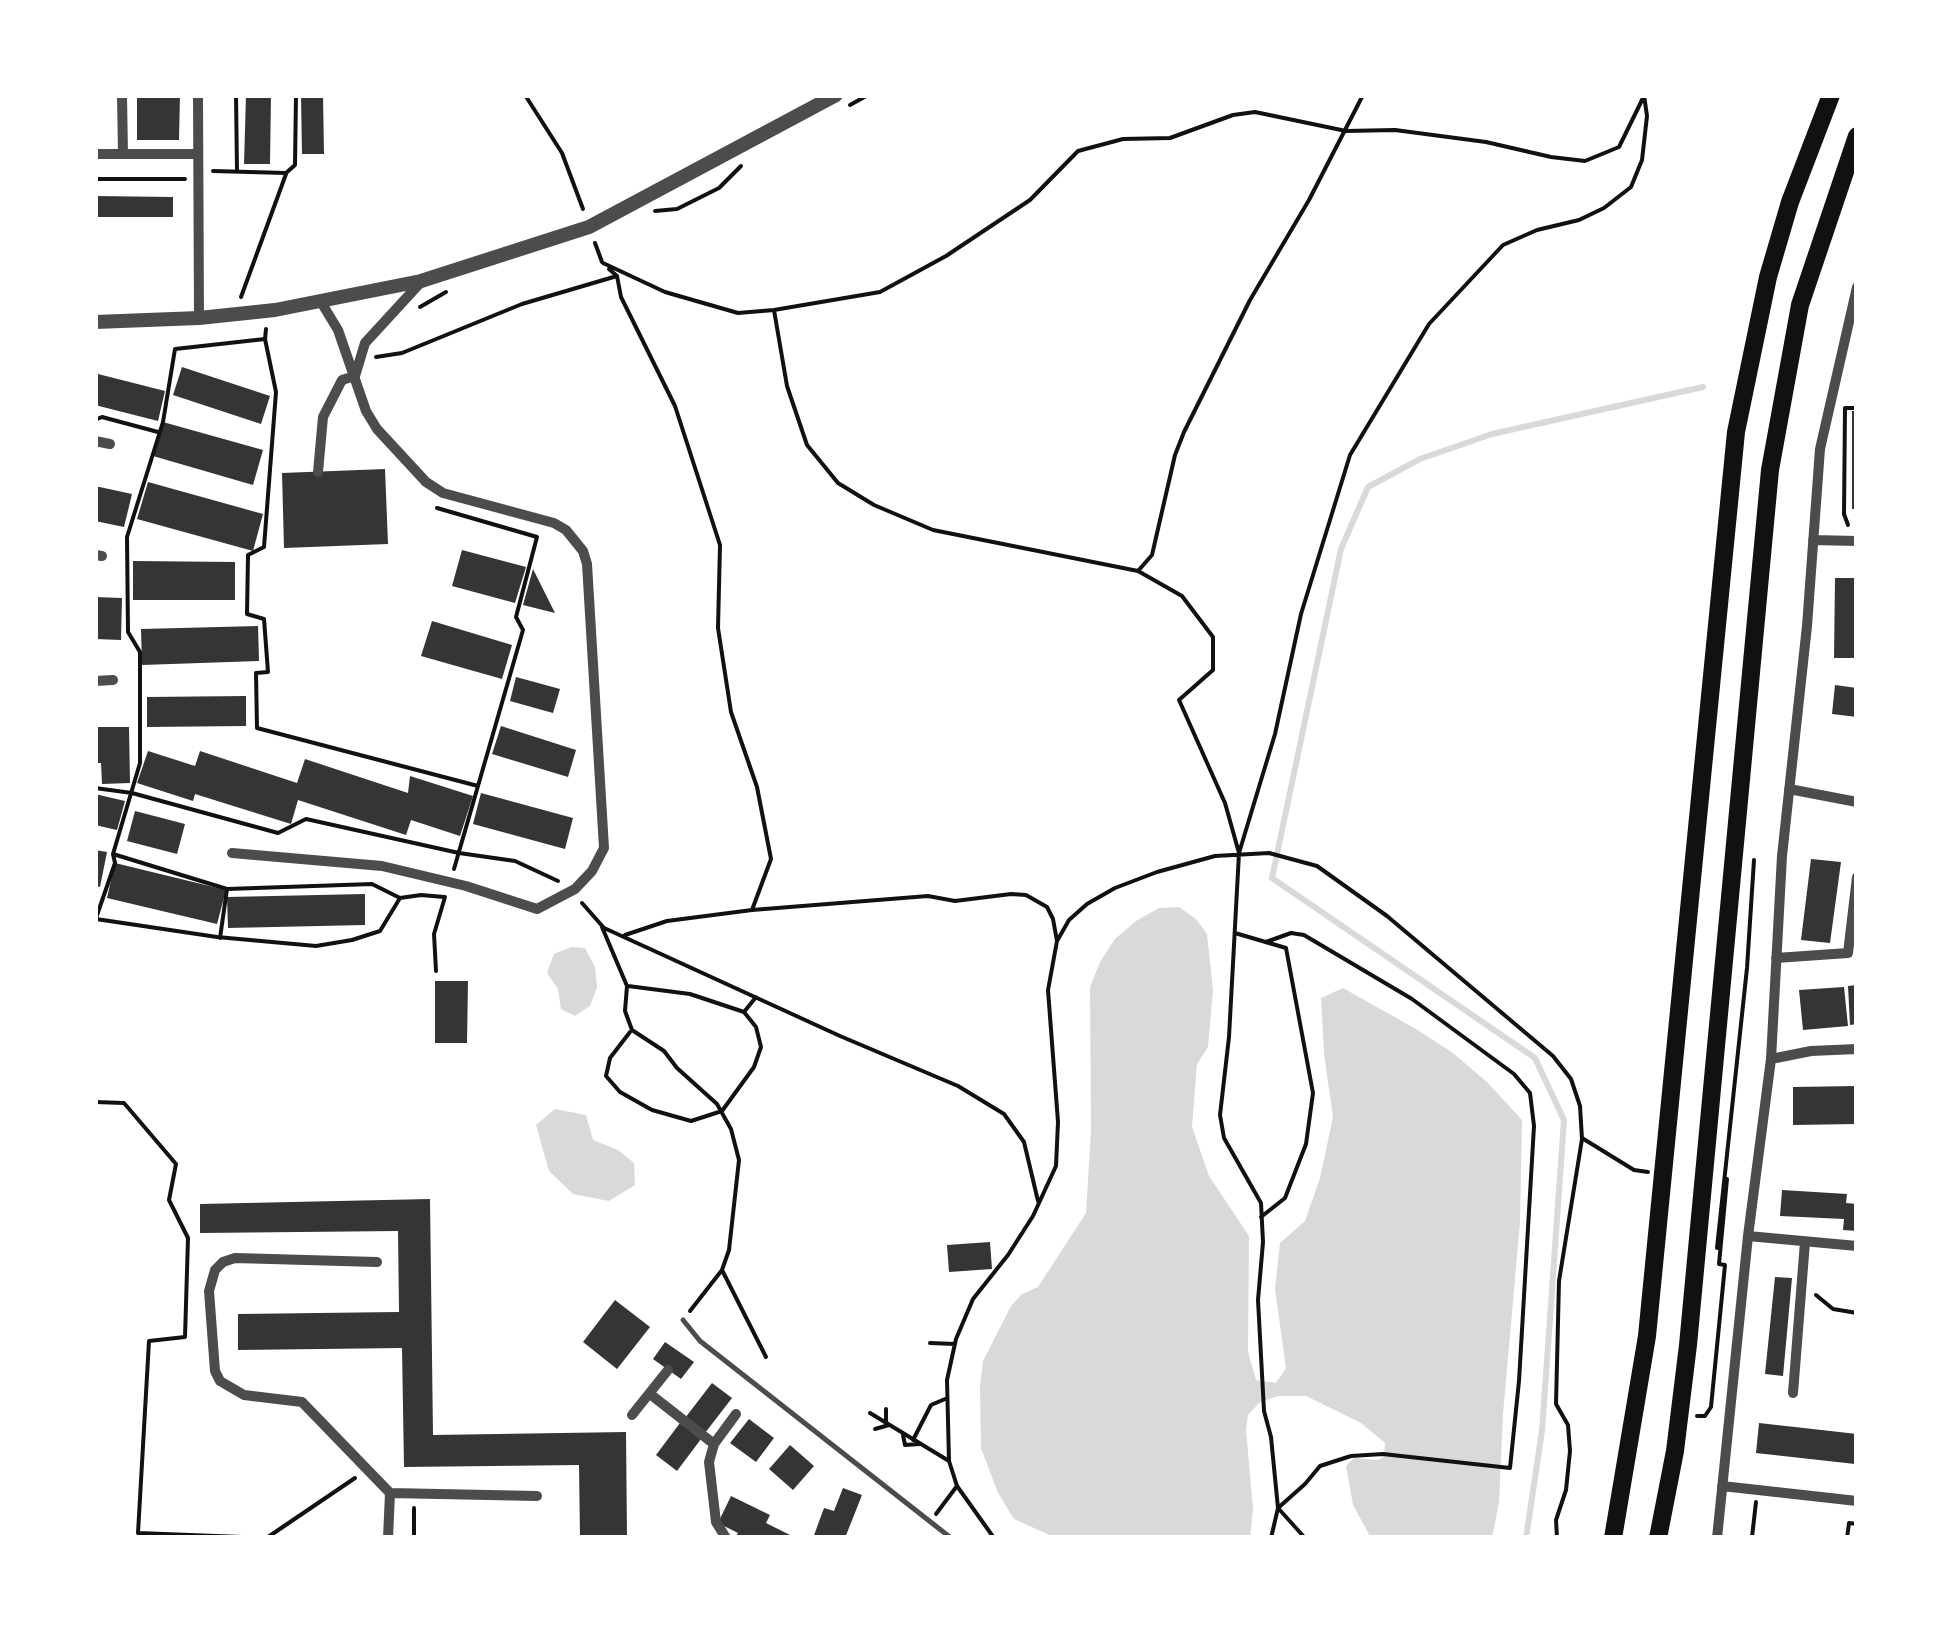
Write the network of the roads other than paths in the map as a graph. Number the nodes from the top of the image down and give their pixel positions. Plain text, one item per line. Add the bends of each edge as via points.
1 (198, 95) edge
2 (836, 95) edge
3 (1831, 95) edge
4 (122, 96) edge
5 (1857, 136) edge
6 (95, 154) edge
7 (122, 154) junction
8 (196, 154) junction
9 (422, 281) junction
10 (1857, 287) edge
11 (321, 302) junction
12 (199, 318) junction
13 (95, 322) edge
14 (355, 376) junction
15 (95, 441) edge
16 (110, 444) dead end
17 (318, 472) dead end
18 (1813, 540) junction
19 (1857, 541) edge
20 (114, 680) dead end
21 (95, 681) edge
22 (1789, 789) junction
23 (1857, 802) edge
24 (232, 854) dead end
25 (1857, 877) edge
26 (1852, 954) edge
27 (1776, 958) junction
28 (1857, 1049) edge
29 (1771, 1059) junction
30 (1748, 1236) junction
31 (1806, 1242) junction
32 (1857, 1246) edge
33 (377, 1262) dead end
34 (683, 1320) road end
35 (668, 1370) dead end
36 (1792, 1393) dead end
37 (650, 1394) junction
38 (736, 1414) dead end
39 (632, 1415) dead end
40 (714, 1444) junction
41 (1722, 1486) junction
42 (390, 1493) junction
43 (537, 1496) dead end
44 (1857, 1501) edge
45 (388, 1538) edge
46 (726, 1538) edge
47 (951, 1538) edge
48 (1613, 1538) edge
49 (1658, 1538) edge
50 (1718, 1538) edge

1 - 8 street
2 - 9 street via 589,228
3 - 48 main road via 1768,277 1736,432 1646,1336
4 - 7 street
5 - 49 main road via 1800,305 1770,470 1688,1345
6 - 7 street
7 - 8 street
8 - 12 street
9 - 11 street
9 - 14 street via 365,344
10 - 18 street via 1820,449
11 - 12 street
11 - 14 street
12 - 13 street
14 - 17 street via 342,380 323,417
14 - 24 street via 376,429 426,482 443,493 554,524 583,552 604,848 574,889 537,909 382,866
15 - 16 street
18 - 19 street
18 - 22 street
20 - 21 street
22 - 23 street
22 - 27 street
25 - 26 street
26 - 27 street
27 - 29 street
28 - 29 street
29 - 30 street
30 - 31 street
30 - 41 street
31 - 32 street
31 - 36 street
33 - 42 street via 235,1258 215,1270 209,1290 220,1381 244,1396 302,1402
34 - 47 lane via 700,1341
35 - 37 street
37 - 39 street
37 - 40 street
38 - 40 street
40 - 46 street via 712,1495
41 - 44 street
41 - 50 street
42 - 43 street
42 - 45 street

